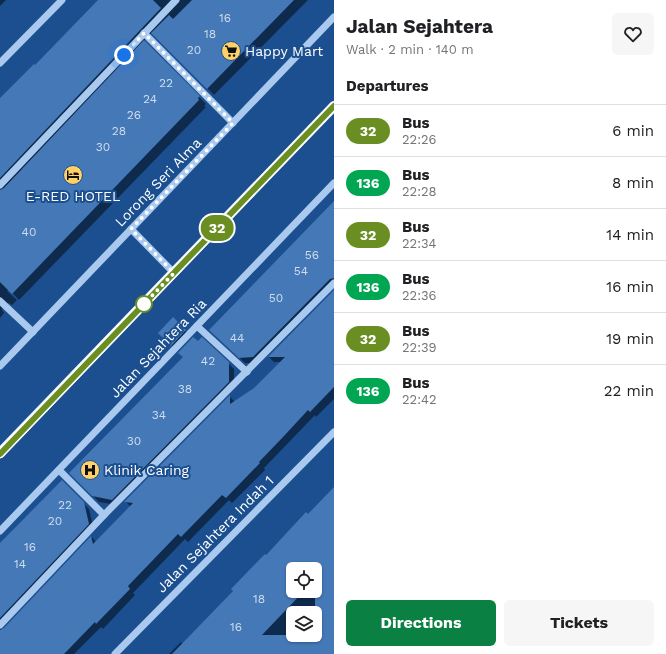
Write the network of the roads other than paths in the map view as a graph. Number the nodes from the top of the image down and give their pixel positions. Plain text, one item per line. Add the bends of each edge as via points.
1 (62, 0) edge
2 (176, 0) edge
3 (334, 17) edge
4 (144, 33) junction
5 (0, 63) edge
6 (334, 106) edge
7 (233, 123) junction
8 (334, 183) edge
9 (0, 185) edge
10 (131, 229) junction
11 (174, 273) junction
12 (334, 283) edge
13 (0, 301) edge
14 (197, 326) junction
15 (33, 332) junction
16 (0, 366) edge
17 (246, 372) junction
18 (334, 432) edge
19 (0, 454) edge
20 (59, 470) junction
21 (104, 516) junction
22 (0, 531) edge
23 (0, 625) edge
24 (115, 654) edge

1 - 5 street
2 - 4 street
3 - 7 street, Lorong Seri Alma
4 - 7 street
4 - 9 street
6 - 11 main road
7 - 10 street, Lorong Seri Alma
8 - 14 street, Jalan Sejahtera Ria
10 - 11 street
10 - 15 street, Lorong Seri Alma
11 - 19 main road
12 - 17 street
13 - 15 street
14 - 17 street
14 - 20 street, Jalan Sejahtera Ria
15 - 16 street, Lorong Seri Alma
17 - 21 street
18 - 24 street, Jalan Sejahtera Indah 1
20 - 21 street
20 - 22 street, Jalan Sejahtera Ria
21 - 23 street

